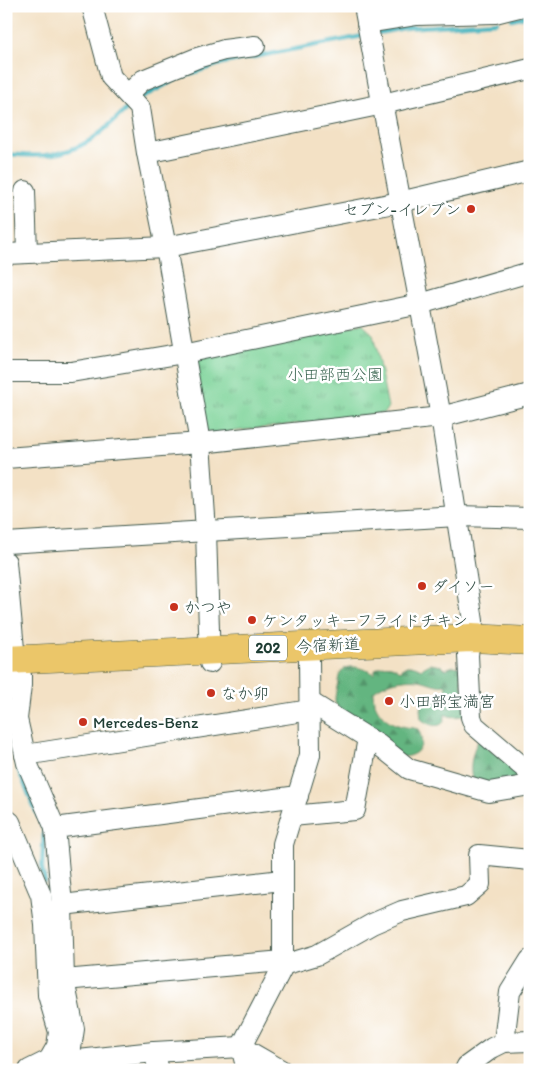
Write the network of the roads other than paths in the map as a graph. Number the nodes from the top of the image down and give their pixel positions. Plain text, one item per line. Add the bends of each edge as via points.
1 (92, 6) edge
2 (523, 6) edge
3 (367, 23) edge
4 (255, 46) dead end
5 (530, 69) edge
6 (134, 101) junction
7 (383, 104) junction
8 (147, 153) junction
9 (530, 171) edge
10 (26, 191) dead end
11 (400, 202) junction
12 (166, 247) junction
13 (27, 253) junction
14 (6, 254) edge
15 (530, 272) edge
16 (420, 304) junction
17 (184, 353) junction
18 (6, 372) edge
19 (530, 394) edge
20 (441, 417) junction
21 (200, 443) junction
22 (6, 458) edge
23 (457, 516) junction
24 (530, 518) edge
25 (206, 532) junction
26 (6, 543) edge
27 (6, 562) edge
28 (530, 641) edge
29 (470, 647) junction
30 (210, 657) junction
31 (530, 657) edge
32 (309, 660) junction
33 (12, 668) edge
34 (310, 706) junction
35 (368, 738) junction
36 (26, 755) junction
37 (530, 773) edge
38 (530, 785) edge
39 (298, 796) junction
40 (292, 816) junction
41 (6, 819) edge
42 (55, 828) junction
43 (530, 860) edge
44 (282, 880) junction
45 (62, 904) junction
46 (530, 960) edge
47 (283, 962) junction
48 (64, 980) junction
49 (66, 1031) junction
50 (504, 1042) junction
51 (530, 1042) edge
52 (241, 1048) junction
53 (157, 1061) edge
54 (64, 1062) edge
55 (29, 1070) edge
56 (247, 1070) edge
57 (282, 1070) edge
58 (465, 1070) edge

1 - 6 street via 112,76
2 - 3 street via 495,13 416,15
3 - 7 street
4 - 6 street via 197,58 143,80
5 - 7 street
6 - 8 street
7 - 8 street
7 - 11 street
8 - 12 street
9 - 11 street
10 - 13 street
11 - 12 street
11 - 16 street
12 - 13 street
12 - 17 street
13 - 14 street
15 - 16 street
16 - 17 street
16 - 20 street
17 - 18 street via 72,372
17 - 21 street
19 - 20 street
20 - 21 street
20 - 23 street
21 - 22 street
21 - 25 street
23 - 24 street
23 - 25 street
23 - 29 street via 473,621
25 - 26 street
25 - 30 street
27 - 33 street
28 - 29 highway, 今宿新道 / 202
29 - 30 highway, 今宿新道 / 202
29 - 31 highway, 今宿新道 / 202
29 - 32 highway, 今宿新道 / 202
29 - 37 street via 474,725
30 - 32 highway, 今宿新道 / 202
30 - 33 highway, 今宿新道 / 202
32 - 34 street
33 - 36 street via 21,685 16,719
34 - 35 street
34 - 36 street
34 - 39 street via 310,755
35 - 38 street via 409,769 489,792
35 - 40 street via 355,810
36 - 42 street via 26,763
39 - 40 street
39 - 42 street
40 - 44 street via 283,844
41 - 49 street via 41,895 46,925 48,995
42 - 45 street
43 - 47 street via 479,856 480,884 466,896 402,911 317,955
44 - 45 street
44 - 47 street
45 - 48 street
46 - 50 street via 510,992
47 - 48 street
47 - 52 street
48 - 49 street
49 - 54 street via 57,1046
50 - 51 street
50 - 58 street
52 - 53 street
52 - 56 street
52 - 57 street
53 - 54 street
54 - 55 street via 49,1060

